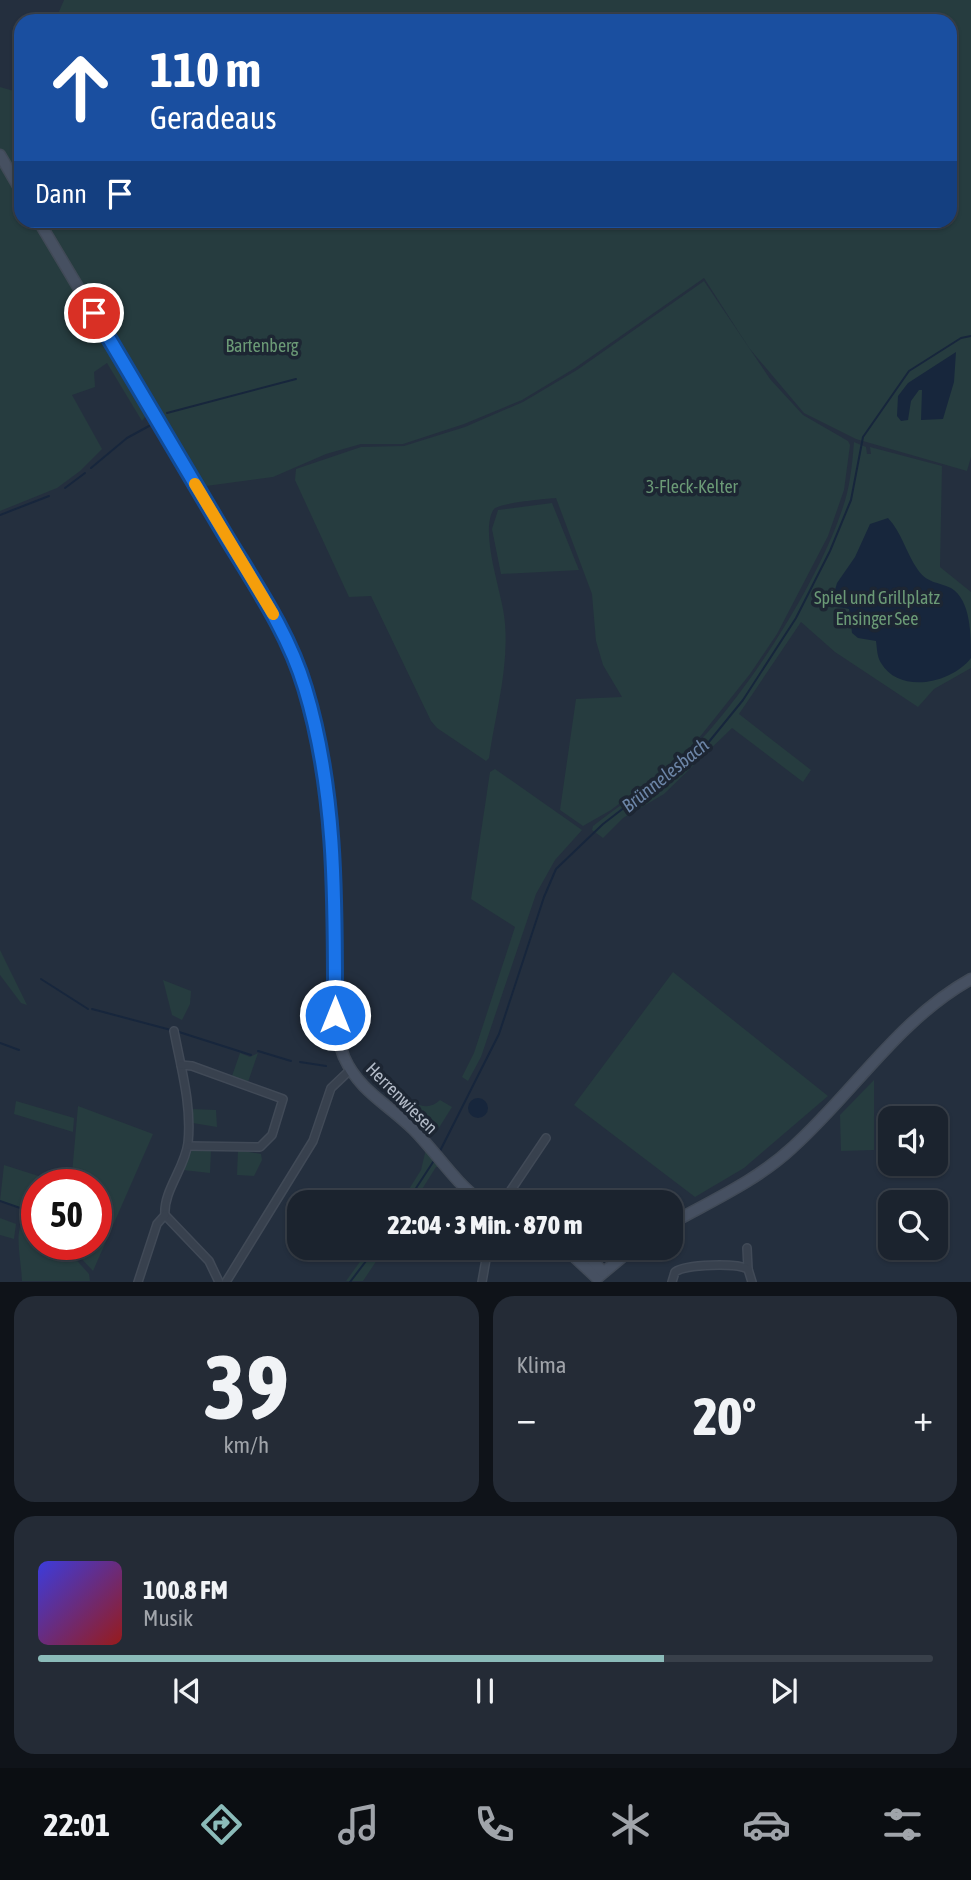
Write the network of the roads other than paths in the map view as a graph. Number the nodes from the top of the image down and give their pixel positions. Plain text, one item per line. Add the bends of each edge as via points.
1 (0, 155) edge
2 (14, 179) edge
3 (43, 228) edge
4 (971, 979) edge
5 (174, 1031) dead end
6 (181, 1065) junction
7 (351, 1069) junction
8 (547, 1138) dead end
9 (188, 1146) junction
10 (466, 1190) edge
11 (511, 1190) edge
12 (165, 1215) junction
13 (683, 1216) edge
14 (747, 1248) dead end
15 (486, 1260) edge
16 (580, 1260) edge
17 (618, 1260) edge
18 (748, 1269) junction
19 (602, 1276) edge
20 (138, 1282) edge
21 (219, 1282) edge
22 (226, 1282) edge
23 (482, 1282) edge
24 (672, 1282) edge
25 (752, 1282) edge

1 - 2 main road
3 - 7 main road, Herrenwiesen via 274,615 294,656 324,768 335,915 335,1015
4 - 13 main road via 926,1008 826,1116 777,1160
5 - 6 street
6 - 9 street via 189,1111
6 - 9 street via 282,1099 272,1135 260,1147
7 - 10 main road, Herrenwiesen via 368,1092 412,1128
7 - 22 street via 331,1088 313,1141
8 - 11 street
9 - 12 street
12 - 20 street via 157,1224
12 - 21 street via 209,1261
14 - 18 street
15 - 23 street
16 - 19 main road
17 - 19 main road
18 - 24 street via 737,1265 684,1267 675,1272
18 - 25 street

